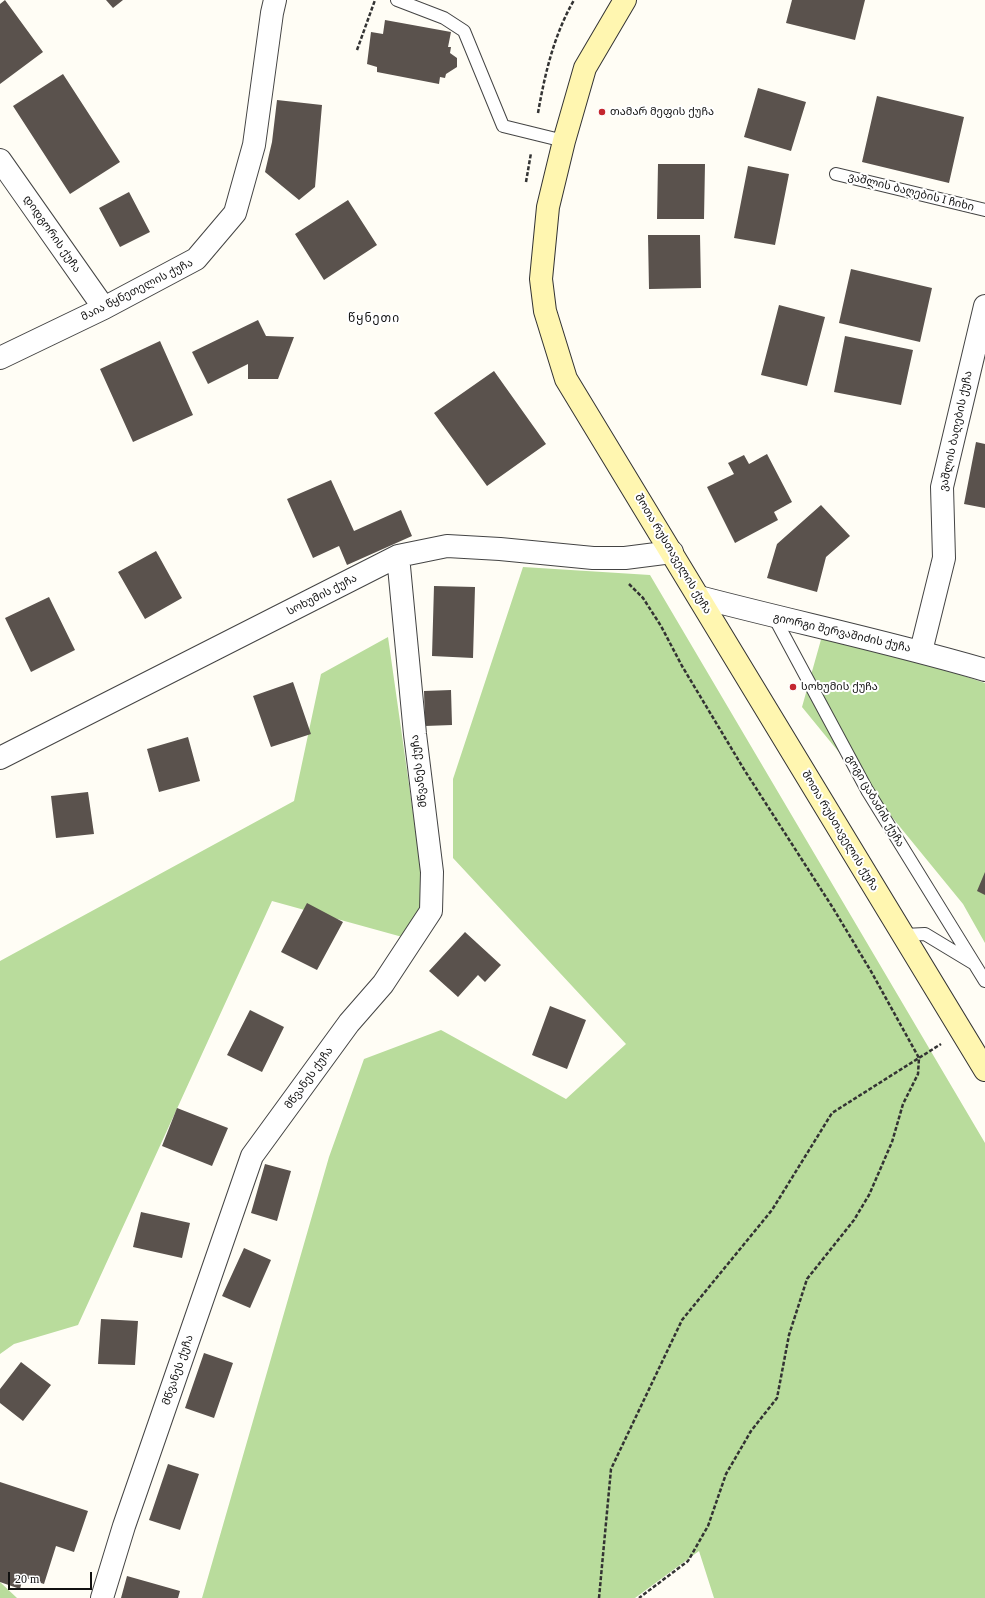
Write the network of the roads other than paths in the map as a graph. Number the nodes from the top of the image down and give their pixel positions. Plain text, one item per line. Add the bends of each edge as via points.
1 (275, 0) edge
2 (397, 0) edge
3 (625, 0) edge
4 (564, 141) junction
5 (0, 160) edge
6 (836, 174) dead end
7 (985, 210) edge
8 (985, 306) edge
9 (104, 308) junction
10 (0, 358) edge
11 (672, 552) junction
12 (398, 556) junction
13 (699, 596) junction
14 (774, 617) junction
15 (921, 651) junction
16 (985, 670) edge
17 (0, 758) edge
18 (904, 935) junction
19 (974, 963) junction
20 (985, 971) edge
21 (985, 981) edge
22 (985, 1070) edge
23 (102, 1598) edge

1 - 9 street, მაია წყნეთელის ქუჩა via 254,145 235,214 196,259
2 - 4 lane via 444,18 464,31 503,126
3 - 4 main road, შოთა რუსთაველის ქუჩა via 586,68
4 - 11 main road, შოთა რუსთაველის ქუჩა via 547,215 541,279 545,311 566,379
5 - 9 street, დიდგორის ქუჩა
6 - 7 lane, ვაშლის ბაღების I ჩიხი
8 - 15 street, ვაშლის ბაღების ქუჩა via 942,487 944,558
9 - 10 street, მაია წყნეთელის ქუჩა
11 - 12 street, სოხუმის ქუჩა via 625,558 593,558 447,546
11 - 13 main road, შოთა რუსთაველის ქუჩა
12 - 17 street, სოხუმის ქუჩა
12 - 23 street, მწვანეს ქუჩა via 415,734 432,872 431,911 383,984 349,1023 252,1156 124,1526
13 - 14 street, გიორგი შერვაშიძის ქუჩა
13 - 18 main road, შოთა რუსთაველის ქუჩა
14 - 15 street, გიორგი შერვაშიძის ქუჩა
14 - 19 lane, გოგი ცაბაძის ქუჩა via 867,790
15 - 16 street, გიორგი შერვაშიძის ქუჩა
18 - 19 lane via 925,934
18 - 22 main road, შოთა რუსთაველის ქუჩა
19 - 20 lane
19 - 21 lane, გოგი ცაბაძის ქუჩა

